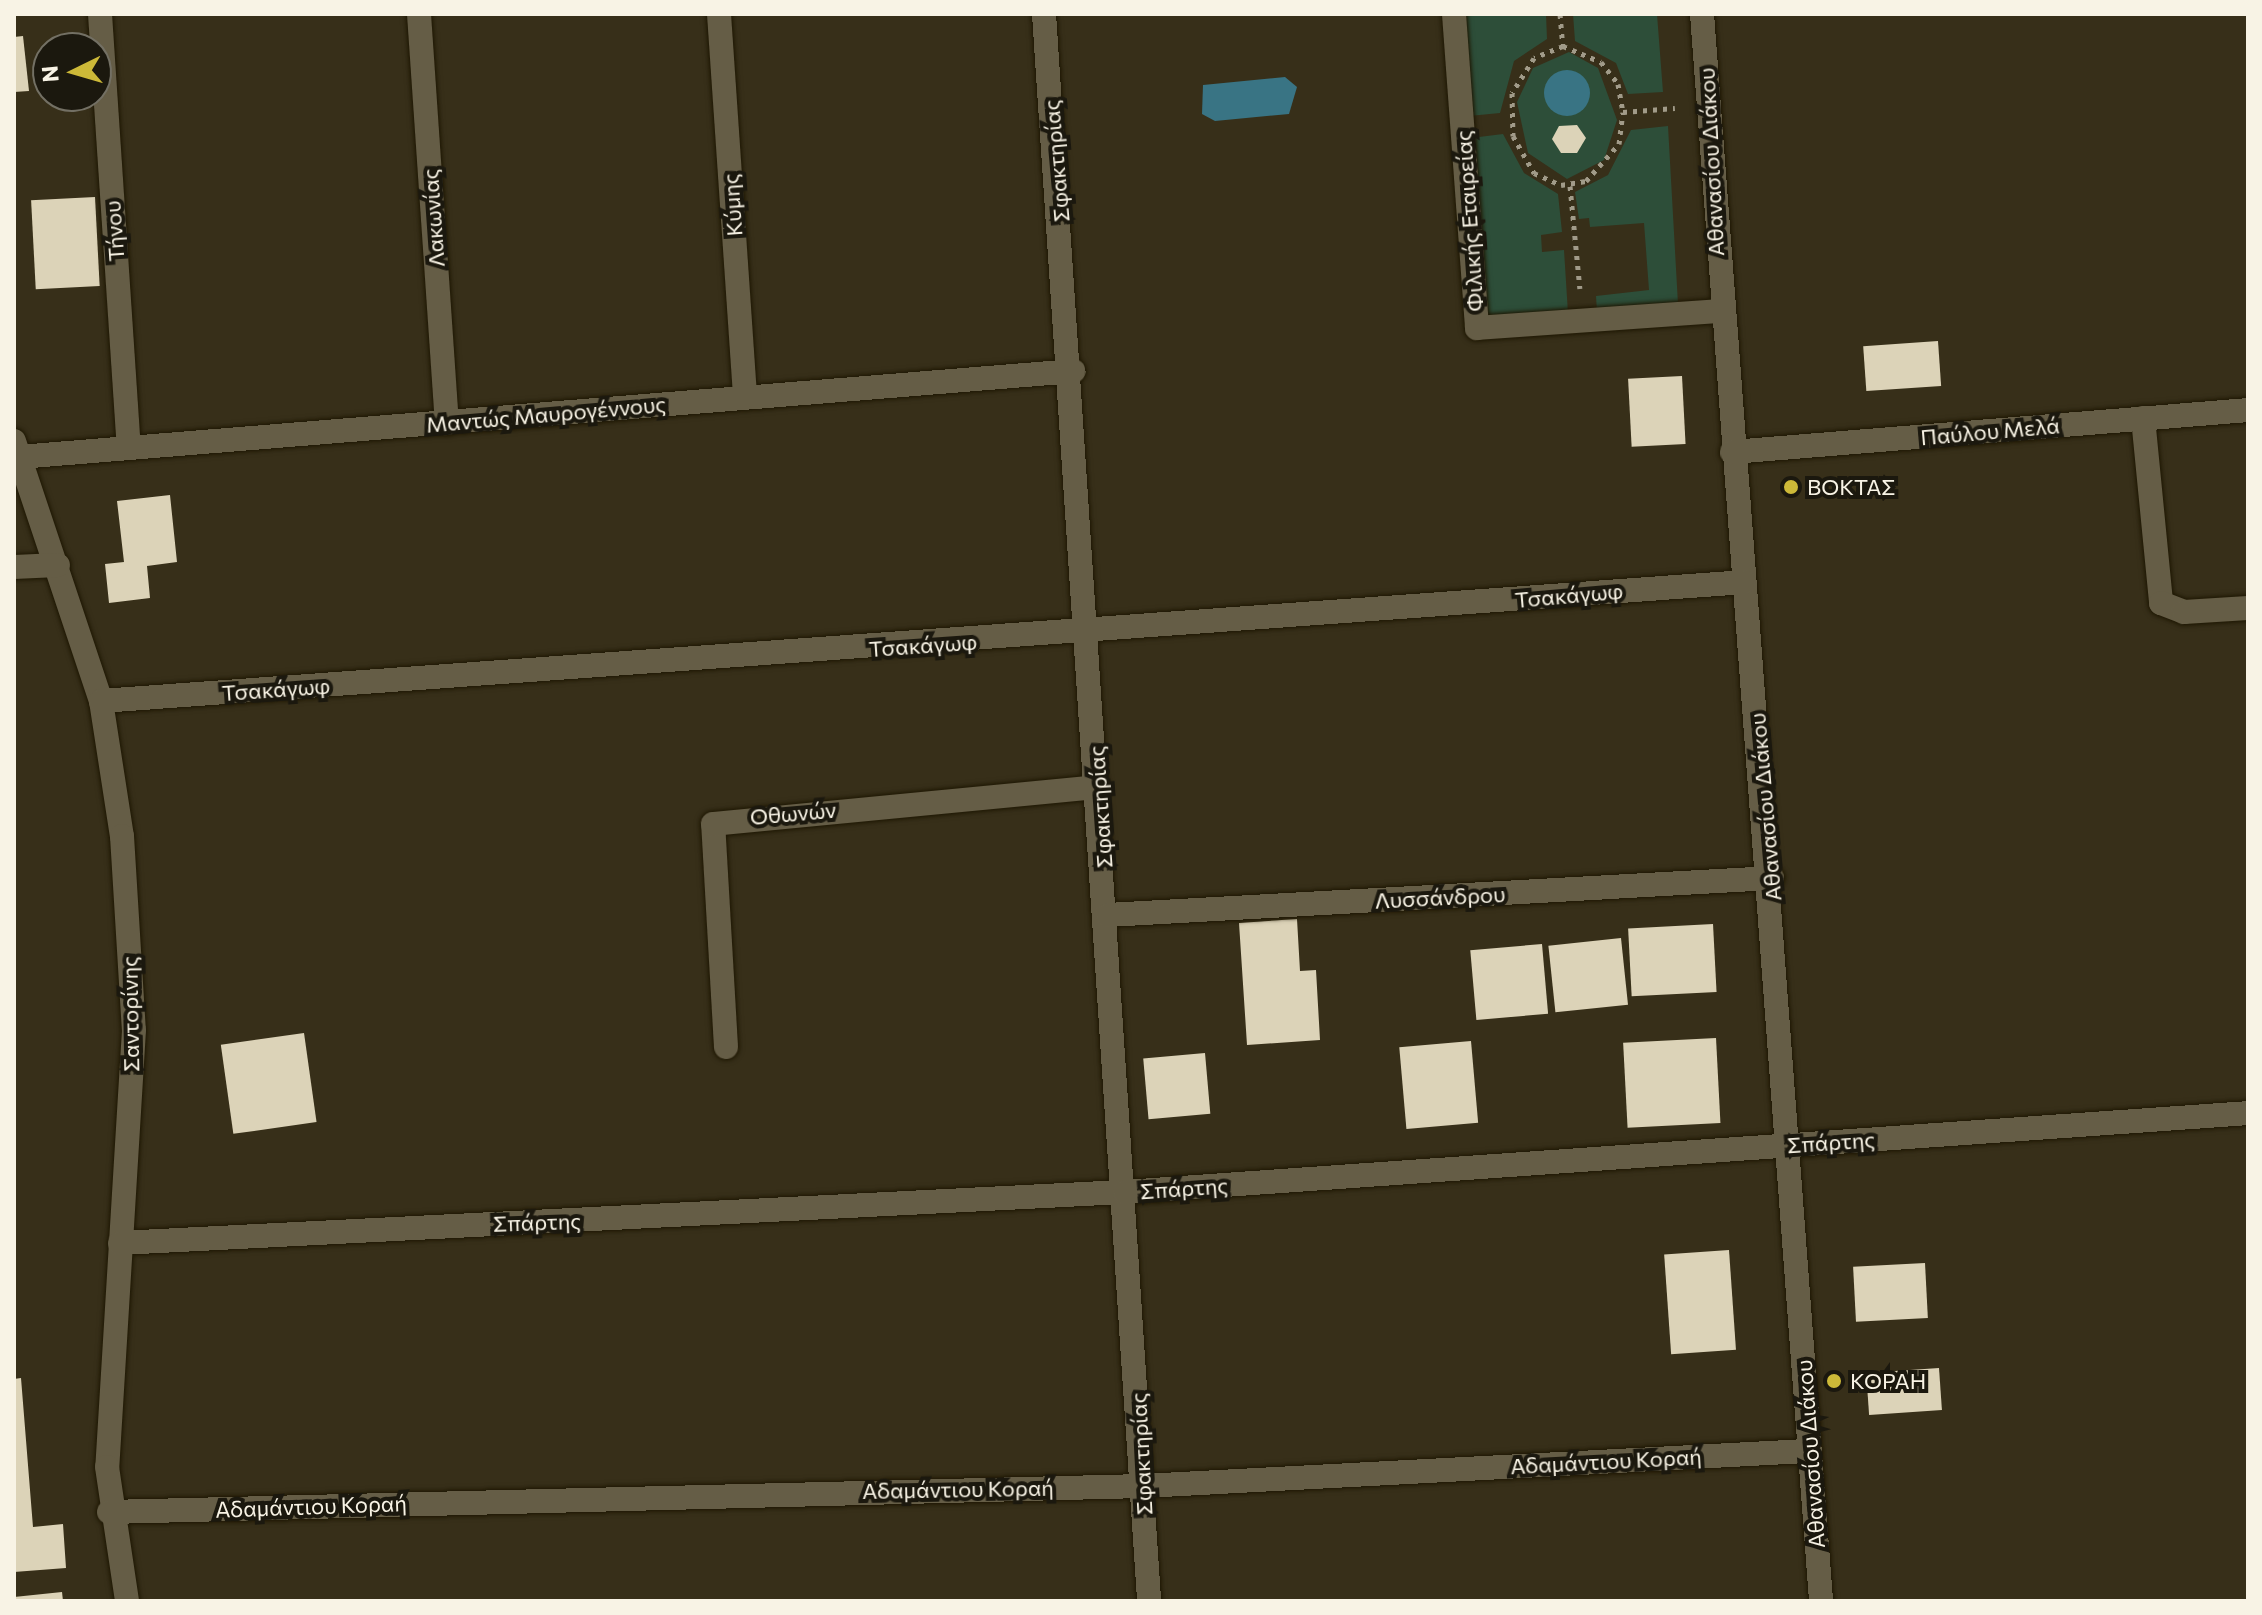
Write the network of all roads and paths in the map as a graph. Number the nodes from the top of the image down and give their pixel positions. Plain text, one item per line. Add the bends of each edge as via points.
1 (100, 14) edge
2 (419, 14) edge
3 (719, 14) edge
4 (1044, 14) edge
5 (1454, 14) edge
6 (1560, 14) edge
7 (1702, 14) edge
8 (1563, 46) junction
9 (1707, 105) junction
10 (1623, 112) junction
11 (1570, 186) junction
12 (1720, 311) junction
13 (1583, 321) junction
14 (1073, 371) junction
15 (745, 396) junction
16 (2248, 410) edge
17 (2143, 418) junction
18 (447, 423) junction
19 (129, 447) junction
20 (17, 449) edge
21 (1732, 452) junction
22 (58, 565) junction
23 (14, 567) edge
24 (1744, 582) junction
25 (2248, 608) edge
26 (1088, 633) junction
27 (101, 701) junction
28 (1097, 787) junction
29 (1772, 878) junction
30 (1108, 915) junction
31 (726, 1047) dead end
32 (2248, 1113) edge
33 (1791, 1145) junction
34 (1125, 1192) junction
35 (120, 1243) junction
36 (1807, 1451) junction
37 (1143, 1486) junction
38 (109, 1512) junction
39 (127, 1601) edge
40 (1149, 1601) edge
41 (1821, 1601) edge

1 - 19 street, Τήνου
2 - 18 street, Λακωνίας
3 - 15 street, Κύμης
4 - 14 street, Σφακτηρίας
5 - 13 street, Φιλικής Εταιρείας via 1477,328
6 - 8 path
7 - 9 street, Αθανασίου Διάκου
8 - 10 path via 1601,62 1618,84
8 - 11 path via 1525,67 1509,115 1526,164 1543,179
9 - 10 path
9 - 12 street, Αθανασίου Διάκου
10 - 11 path via 1619,144 1606,165
11 - 13 path
12 - 13 street, Φιλικής Εταιρείας
12 - 21 street, Αθανασίου Διάκου
14 - 15 street, Μαντώς Μαυρογέννους
14 - 26 street, Σφακτηρίας
15 - 18 street, Μαντώς Μαυρογέννους
16 - 17 street, Παύλου Μελά
17 - 21 street, Παύλου Μελά
17 - 25 street via 2161,603 2184,612
18 - 19 street, Μαντώς Μαυρογέννους
19 - 20 street, Μαντώς Μαυρογέννους
20 - 22 street, Σαντορίνης
21 - 24 street, Αθανασίου Διάκου
22 - 23 street
22 - 27 street, Σαντορίνης
24 - 26 street, Τσακάγωφ
24 - 29 street, Αθανασίου Διάκου
26 - 27 street, Τσακάγωφ
26 - 28 street, Σφακτηρίας
27 - 35 street, Σαντορίνης via 122,836 134,1030
28 - 30 street, Σφακτηρίας
28 - 31 street, Οθωνών via 713,824
29 - 30 street, Λυσσάνδρου
29 - 33 street, Αθανασίου Διάκου
30 - 34 street, Σφακτηρίας
32 - 33 street, Σπάρτης
33 - 34 street, Σπάρτης
33 - 36 street, Αθανασίου Διάκου
34 - 35 street, Σπάρτης
34 - 37 street, Σφακτηρίας
35 - 38 street, Σαντορίνης
36 - 37 street, Αδαμάντιου Κοραή
36 - 41 street, Αθανασίου Διάκου
37 - 38 street, Αδαμάντιου Κοραή
37 - 40 street, Σφακτηρίας
38 - 39 street, Σαντορίνης

